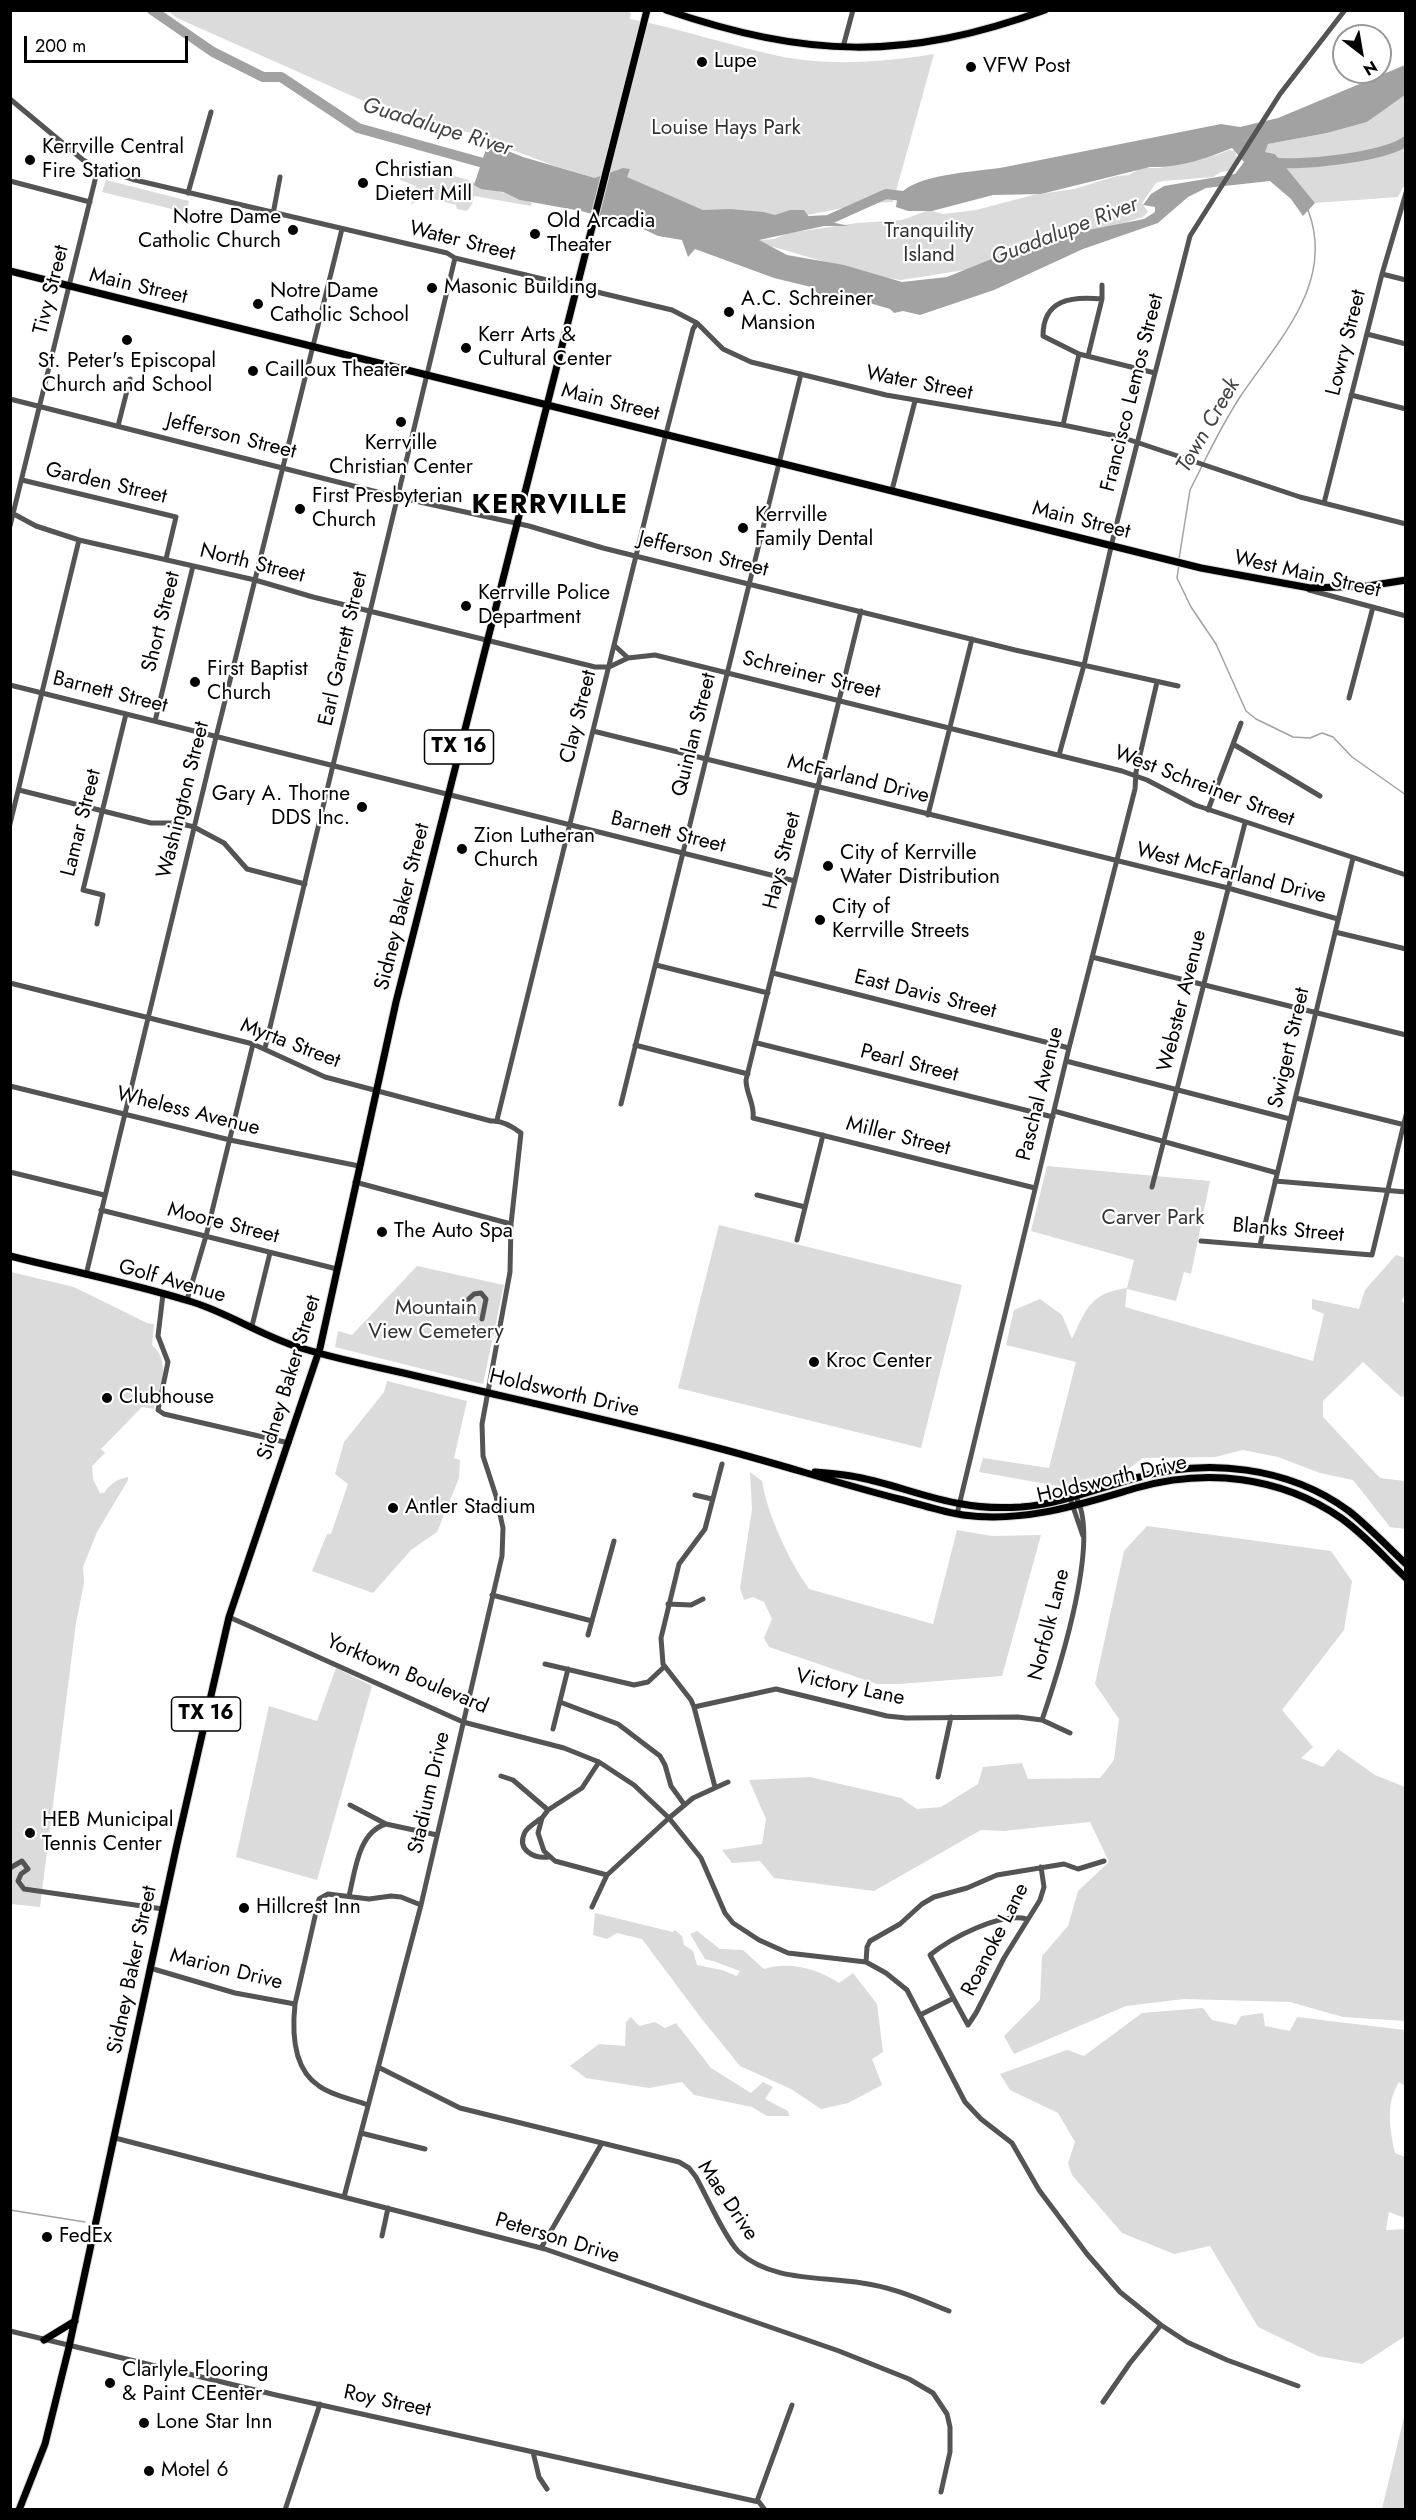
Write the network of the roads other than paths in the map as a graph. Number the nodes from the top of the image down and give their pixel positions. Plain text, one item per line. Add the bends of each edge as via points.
1 (646, 10) edge
2 (666, 10) edge
3 (853, 10) edge
4 (1046, 10) edge
5 (1346, 10) edge
6 (843, 48) junction
7 (10, 99) edge
8 (211, 112) dead end
9 (98, 168) junction
10 (280, 177) dead end
11 (10, 181) edge
12 (1405, 193) edge
13 (188, 194) junction
14 (90, 202) junction
15 (273, 214) junction
16 (342, 229) junction
17 (455, 258) junction
18 (10, 271) edge
19 (1382, 274) junction
20 (1406, 280) edge
21 (1102, 285) dead end
22 (577, 287) junction
23 (70, 288) junction
24 (1102, 299) junction
25 (697, 322) junction
26 (1367, 334) junction
27 (1406, 344) edge
28 (312, 346) junction
29 (1078, 354) junction
30 (1088, 356) junction
31 (1155, 373) junction
32 (427, 374) junction
33 (801, 374) junction
34 (130, 379) dead end
35 (1351, 395) junction
36 (10, 399) edge
37 (915, 401) junction
38 (546, 404) junction
39 (40, 407) junction
40 (1406, 409) edge
41 (1063, 425) junction
42 (118, 426) junction
43 (666, 434) junction
44 (1138, 442) junction
45 (781, 463) junction
46 (283, 466) junction
47 (22, 480) junction
48 (892, 490) junction
49 (397, 497) junction
50 (1324, 503) junction
51 (12, 513) edge
52 (516, 523) junction
53 (1406, 525) edge
54 (10, 526) edge
55 (79, 540) junction
56 (1113, 546) junction
57 (636, 556) junction
58 (166, 559) junction
59 (193, 566) junction
60 (1201, 568) joint
61 (255, 580) junction
62 (1406, 580) edge
63 (750, 584) junction
64 (1298, 587) junction
65 (1373, 607) junction
66 (370, 611) junction
67 (861, 611) junction
68 (1406, 616) edge
69 (486, 639) junction
70 (972, 639) junction
71 (614, 645) junction
72 (628, 658) junction
73 (1084, 665) junction
74 (609, 667) junction
75 (728, 672) junction
76 (1157, 682) junction
77 (10, 685) edge
78 (1178, 686) dead end
79 (43, 693) junction
80 (1349, 698) dead end
81 (840, 700) junction
82 (126, 714) junction
83 (155, 722) junction
84 (1240, 723) dead end
85 (950, 728) junction
86 (593, 731) junction
87 (216, 737) junction
88 (1233, 744) junction
89 (1023, 746) joint
90 (1059, 755) junction
91 (706, 759) junction
92 (333, 766) junction
93 (1136, 776) junction
94 (818, 787) junction
95 (19, 790) junction
96 (447, 795) junction
97 (1320, 796) dead end
98 (1208, 810) junction
99 (102, 811) junction
100 (928, 814) junction
101 (1245, 823) junction
102 (10, 824) edge
103 (569, 825) junction
104 (194, 827) junction
105 (683, 854) junction
106 (1353, 858) junction
107 (1116, 861) junction
108 (1406, 875) edge
109 (795, 881) junction
110 (305, 884) junction
111 (1228, 888) junction
112 (1338, 919) junction
113 (97, 924) dead end
114 (1335, 932) junction
115 (1406, 949) edge
116 (1092, 957) junction
117 (656, 965) junction
118 (773, 973) junction
119 (10, 983) edge
120 (1203, 986) junction
121 (768, 993) junction
122 (1316, 1012) junction
123 (148, 1017) junction
124 (1406, 1035) edge
125 (757, 1043) junction
126 (253, 1044) junction
127 (635, 1045) junction
128 (266, 1048) junction
129 (1070, 1048) junction
130 (1066, 1061) junction
131 (748, 1074) junction
132 (10, 1086) edge
133 (1178, 1089) junction
134 (375, 1090) junction
135 (1296, 1098) junction
136 (621, 1104) dead end
137 (124, 1113) junction
138 (1053, 1114) junction
139 (1406, 1115) edge
140 (753, 1118) joint
141 (1290, 1119) junction
142 (497, 1120) junction
143 (1404, 1125) edge
144 (521, 1132) joint
145 (823, 1135) junction
146 (231, 1140) junction
147 (1165, 1142) junction
148 (358, 1166) junction
149 (10, 1172) edge
150 (1277, 1173) junction
151 (1275, 1181) junction
152 (355, 1182) junction
153 (1152, 1187) dead end
154 (1035, 1188) junction
155 (1388, 1191) junction
156 (1406, 1192) edge
157 (104, 1195) junction
158 (757, 1195) dead end
159 (805, 1207) junction
160 (100, 1210) junction
161 (511, 1224) junction
162 (207, 1236) junction
163 (797, 1240) dead end
164 (1201, 1241) dead end
165 (1260, 1245) junction
166 (270, 1253) junction
167 (10, 1256) edge
168 (338, 1269) junction
169 (86, 1275) junction
170 (163, 1294) junction
171 (187, 1300) junction
172 (458, 1309) dead end
173 (482, 1319) dead end
174 (252, 1326) junction
175 (319, 1352) junction
176 (488, 1394) junction
177 (289, 1443) junction
178 (722, 1464) dead end
179 (801, 1470) junction
180 (695, 1495) dead end
181 (1073, 1497) junction
182 (712, 1499) junction
183 (959, 1504) junction
184 (1076, 1507) junction
185 (957, 1514) junction
186 (614, 1541) dead end
187 (1406, 1564) edge
188 (1406, 1578) edge
189 (492, 1595) junction
190 (702, 1599) dead end
191 (668, 1604) junction
192 (229, 1617) junction
193 (592, 1621) junction
194 (588, 1635) dead end
195 (545, 1664) dead end
196 (664, 1667) junction
197 (568, 1669) junction
198 (560, 1702) junction
199 (694, 1707) junction
200 (951, 1718) junction
201 (1042, 1720) junction
202 (463, 1722) junction
203 (554, 1728) dead end
204 (1070, 1733) dead end
205 (599, 1762) junction
206 (501, 1776) dead end
207 (938, 1776) dead end
208 (728, 1782) dead end
209 (715, 1787) junction
210 (684, 1804) junction
211 (350, 1805) dead end
212 (548, 1810) junction
213 (542, 1818) junction
214 (669, 1818) junction
215 (386, 1824) junction
216 (437, 1835) junction
217 (549, 1857) junction
218 (1104, 1861) dead end
219 (1041, 1867) junction
220 (10, 1868) edge
221 (607, 1875) junction
222 (348, 1896) junction
223 (421, 1905) junction
224 (592, 1907) dead end
225 (162, 1909) junction
226 (1027, 1919) junction
227 (866, 1962) junction
228 (150, 1968) junction
229 (952, 1999) junction
230 (295, 2004) junction
231 (920, 2015) junction
232 (378, 2067) junction
233 (368, 2105) junction
234 (361, 2133) junction
235 (115, 2138) junction
236 (602, 2143) junction
237 (425, 2149) dead end
238 (344, 2197) junction
239 (388, 2208) junction
240 (382, 2236) dead end
241 (541, 2248) junction
242 (949, 2311) dead end
243 (75, 2321) junction
244 (1161, 2325) junction
245 (10, 2331) edge
246 (44, 2340) junction
247 (69, 2347) junction
248 (1298, 2386) dead end
249 (1103, 2402) dead end
250 (320, 2404) junction
251 (792, 2405) dead end
252 (533, 2452) junction
253 (547, 2489) dead end
254 (941, 2492) dead end
255 (757, 2501) junction
256 (19, 2510) edge
257 (285, 2510) edge
258 (765, 2510) edge

1 - 22 main road, Sidney Baker Street / TX 16
2 - 6 main road via 771,40
3 - 6 street
4 - 6 main road via 939,41
5 - 31 street, Francisco Lemos Street via 1273,106 1190,236
7 - 9 street, Water Street via 75,154
8 - 13 street
9 - 13 street, Water Street
9 - 14 street, Tivy Street
10 - 15 street
11 - 14 street
12 - 19 street, Lowry Street
13 - 15 street, Water Street
14 - 23 street, Tivy Street
15 - 16 street, Water Street
16 - 17 street, Water Street
16 - 28 street, Washington Street
17 - 22 street, Water Street
17 - 32 street, Earl Garrett Street
18 - 23 main road, Main Street
19 - 20 street
19 - 26 street, Lowry Street
21 - 24 street
22 - 25 street, Water Street via 672,310
22 - 38 main road, Sidney Baker Street / TX 16
23 - 28 main road, Main Street
23 - 39 street, Tivy Street
24 - 29 street via 1066,300 1046,317 1043,336
24 - 30 street
25 - 33 street, Water Street via 723,349 750,362
25 - 43 street, Clay Street
26 - 27 street
26 - 35 street, Lowry Street
28 - 32 main road, Main Street
28 - 46 street, Washington Street
29 - 30 street
29 - 41 street
30 - 31 street
31 - 44 street, Francisco Lemos Street
32 - 38 main road, Main Street
32 - 49 street, Earl Garrett Street
33 - 37 street, Water Street
33 - 45 street, Quinlan Street
34 - 42 street
35 - 40 street
35 - 50 street, Lowry Street
36 - 39 street, Jefferson Street
37 - 41 street, Water Street
37 - 48 street
38 - 43 main road, Main Street
38 - 52 main road, Sidney Baker Street / TX 16
39 - 42 street, Jefferson Street
39 - 47 street, Tivy Street
41 - 44 street, Water Street
42 - 46 street, Jefferson Street
43 - 45 main road, Main Street
43 - 57 street, Clay Street
44 - 50 street, Water Street
44 - 56 street, Francisco Lemos Street
45 - 48 main road, Main Street
45 - 63 street, Quinlan Street
46 - 49 street, Jefferson Street
46 - 61 street, Washington Street
47 - 51 street, Tivy Street
47 - 58 street, Garden Street via 176,517
48 - 56 main road, Main Street
49 - 52 street, Jefferson Street
49 - 66 street, Earl Garrett Street
50 - 53 street, Water Street
51 - 54 street, Tivy Street
51 - 55 street, North Street via 36,526
52 - 57 street, Jefferson Street
52 - 69 main road, Sidney Baker Street / TX 16
55 - 58 street, North Street
55 - 79 street
56 - 60 main road, Main Street
56 - 73 street, Francisco Lemos Street
57 - 63 street, Jefferson Street
57 - 71 street, Clay Street
58 - 59 street, North Street
59 - 61 street, North Street
59 - 83 street, Short Street
60 - 64 main road, West Main Street
61 - 66 street, North Street
61 - 87 street, Washington Street
62 - 64 main road via 1368,586
63 - 67 street, Jefferson Street
63 - 75 street, Quinlan Street
64 - 65 street, West Main Street
65 - 68 street, West Main Street
65 - 80 street
66 - 69 street, North Street
66 - 92 street, Earl Garrett Street
67 - 70 street, Jefferson Street
67 - 81 street, Hays Street
69 - 74 street via 595,667
69 - 96 main road, Sidney Baker Street / TX 16
70 - 73 street, Jefferson Street
70 - 85 street
71 - 72 street
71 - 74 street, Clay Street
72 - 74 street, Schreiner Street
72 - 75 street, Schreiner Street via 655,655
73 - 76 street, Jefferson Street
73 - 90 street, Francisco Lemos Street
74 - 86 street, Clay Street
75 - 81 street, Schreiner Street
75 - 91 street, Quinlan Street
76 - 78 street, Jefferson Street
76 - 93 street, Paschal Avenue
77 - 79 street, Barnett Street
79 - 82 street, Barnett Street
79 - 95 street
81 - 85 street, Schreiner Street
81 - 94 street, Hays Street
82 - 83 street, Barnett Street
82 - 99 street, Lamar Street
83 - 87 street, Barnett Street
84 - 88 street
85 - 89 street, Schreiner Street
85 - 100 street
86 - 91 street, McFarland Drive
86 - 103 street, Clay Street
87 - 92 street, Barnett Street
87 - 104 street, Washington Street
88 - 97 street
88 - 98 street
89 - 90 street, West Schreiner Street
90 - 93 street, West Schreiner Street
91 - 94 street, McFarland Drive
91 - 105 street, Quinlan Street
92 - 96 street, Barnett Street
92 - 110 street, Earl Garrett Street
93 - 98 street, West Schreiner Street
93 - 107 street, Paschal Avenue
94 - 100 street, McFarland Drive
94 - 109 street, Hays Street
95 - 99 street
95 - 102 street
96 - 103 street, Barnett Street
96 - 134 main road, Sidney Baker Street / TX 16
98 - 101 street, West Schreiner Street
99 - 104 street via 151,823
99 - 113 street, Lamar Street via 83,890 103,895
100 - 107 street, McFarland Drive
101 - 106 street, West Schreiner Street
101 - 111 street, Webster Avenue
103 - 105 street, Barnett Street
103 - 142 street, Clay Street
104 - 110 street via 224,843 247,869
104 - 123 street, Washington Street
105 - 109 street, Barnett Street
105 - 117 street, Quinlan Street
106 - 108 street, West Schreiner Street
106 - 112 street, Swigert Street
107 - 111 street, West McFarland Drive
107 - 116 street, Paschal Avenue
109 - 118 street, Hays Street
110 - 128 street, Earl Garrett Street
111 - 112 street, West McFarland Drive
111 - 120 street, Webster Avenue
112 - 114 street, Swigert Street
114 - 115 street
114 - 122 street, Swigert Street
116 - 120 street
116 - 129 street, Paschal Avenue
117 - 121 street
117 - 127 street, Quinlan Street
118 - 121 street, Hays Street
118 - 129 street, East Davis Street
119 - 123 street, Myrta Street
120 - 122 street
120 - 133 street, Webster Avenue
121 - 125 street, Hays Street
122 - 124 street
122 - 135 street, Swigert Street
123 - 126 street, Myrta Street
123 - 137 street, Washington Street
125 - 131 street, Hays Street
125 - 138 street, Pearl Street
126 - 128 street, Myrta Street
126 - 146 street
127 - 131 street
127 - 136 street, Quinlan Street
128 - 134 street, Myrta Street via 325,1077
129 - 130 street, Paschal Avenue
130 - 133 street
130 - 138 street, Paschal Avenue
131 - 140 street, Hays Street via 746,1088
132 - 137 street, Wheless Avenue
133 - 141 street
133 - 147 street, Webster Avenue
134 - 142 street, Myrta Street
134 - 148 main road, Sidney Baker Street / TX 16
135 - 141 street, Swigert Street
135 - 143 street
137 - 146 street, Wheless Avenue
137 - 157 street, Washington Street
138 - 147 street, Pearl Street
138 - 154 street, Paschal Avenue
139 - 143 street
140 - 145 street, Miller Street
141 - 150 street, Swigert Street
142 - 144 street, Myrta Street
143 - 155 street
144 - 161 street, Stadium Drive
145 - 154 street, Miller Street
145 - 159 street
146 - 148 street, Wheless Avenue
146 - 162 street
147 - 150 street, Pearl Street
147 - 153 street, Webster Avenue
148 - 152 main road, Sidney Baker Street / TX 16
149 - 157 street
150 - 151 street, Swigert Street
151 - 155 street
151 - 165 street, Swigert Street
152 - 161 street
152 - 168 main road, Sidney Baker Street / TX 16
154 - 183 street, Paschal Avenue
155 - 156 street
155 - 165 street, Blanks Street via 1372,1255
157 - 160 street, Washington Street
158 - 159 street
159 - 163 street
160 - 162 street, Moore Street
160 - 169 street, Washington Street
161 - 176 street, Stadium Drive via 510,1272
162 - 166 street, Moore Street
162 - 171 street
164 - 165 street, Blanks Street
166 - 168 street, Moore Street
166 - 174 street
167 - 169 main road, Golf Avenue
168 - 175 main road, Sidney Baker Street / TX 16
169 - 170 main road, Golf Avenue
170 - 171 main road, Golf Avenue
170 - 177 street via 158,1336 168,1367 158,1410
171 - 174 main road, Golf Avenue
172 - 173 street via 474,1294 481,1293 486,1299
174 - 175 main road, Golf Avenue via 297,1347
175 - 176 main road, Holdsworth Drive
175 - 177 main road, Sidney Baker Street / TX 16
176 - 179 main road, Holdsworth Drive
176 - 189 street, Stadium Drive via 482,1424 483,1456 503,1528
177 - 192 main road, Sidney Baker Street / TX 16
178 - 182 street
179 - 183 main road, Holdsworth Drive via 853,1476
179 - 185 main road, Holdsworth Drive
180 - 182 street
181 - 183 main road, Holdsworth Drive via 1023,1507
181 - 184 street, Norfolk Lane
181 - 187 main road, Holdsworth Drive via 1173,1469 1209,1466 1251,1470 1288,1480 1348,1510
182 - 191 street via 705,1529 679,1564
183 - 185 street, Paschal Avenue
184 - 185 main road, Holdsworth Drive via 1027,1517
184 - 188 main road, Holdsworth Drive via 1175,1479 1209,1476 1249,1480 1285,1489 1342,1519
184 - 201 street, Norfolk Lane via 1085,1525 1084,1555 1061,1661
186 - 193 street
189 - 193 street
189 - 202 street, Stadium Drive
190 - 191 street via 691,1605
191 - 196 street via 660,1650
192 - 202 street, Yorktown Boulevard
192 - 225 main road, Sidney Baker Street / TX 16
193 - 194 street
195 - 197 street
196 - 197 street via 648,1682 634,1685
196 - 199 street
197 - 198 street
198 - 203 street
198 - 210 street via 618,1724 660,1756 671,1786
199 - 200 street, Victory Lane via 776,1689 887,1716
199 - 209 street
200 - 201 street, Victory Lane
200 - 207 street
201 - 204 street, Victory Lane
202 - 205 street, Yorktown Boulevard via 550,1743
202 - 216 street, Stadium Drive
205 - 212 street via 582,1788
205 - 214 street, Yorktown Boulevard via 634,1785
206 - 212 street via 513,1780
208 - 209 street
209 - 210 street
210 - 214 street
211 - 215 street
212 - 213 street
213 - 217 street via 538,1833
213 - 217 street via 525,1833 523,1841 531,1856
214 - 221 street
214 - 227 street, Yorktown Boulevard via 704,1863 732,1923 788,1953
215 - 216 street
215 - 222 street via 368,1836
216 - 223 street, Stadium Drive
217 - 221 street via 561,1864
218 - 219 street via 1078,1869 1064,1864
219 - 226 street, Roanoke Lane via 1044,1887
219 - 227 street via 997,1875 928,1901 900,1924 870,1941
220 - 225 street via 22,1861 28,1869 18,1881 24,1888
221 - 224 street
222 - 223 street via 400,1897
222 - 230 street via 328,1894 319,1899
223 - 232 street, Stadium Drive
225 - 228 main road, Sidney Baker Street / TX 16
226 - 229 street, Roanoke Lane via 968,2025
226 - 229 street via 1016,1916 975,1929 943,1944 930,1955
227 - 231 street, Yorktown Boulevard via 897,1980
228 - 230 street, Marion Drive via 235,1993
228 - 235 main road, Sidney Baker Street / TX 16
229 - 231 street
230 - 233 street, Marion Drive via 296,2045 304,2072 321,2088
231 - 244 street, Yorktown Boulevard via 970,2109 1012,2143 1039,2190 1105,2276
232 - 233 street, Stadium Drive
232 - 236 street, Mae Drive via 460,2108
233 - 234 street, Stadium Drive
234 - 237 street
234 - 238 street, Stadium Drive
235 - 238 street, Peterson Drive
235 - 243 main road, Sidney Baker Street / TX 16
236 - 241 street
236 - 242 street, Mae Drive via 674,2160 688,2168 735,2248 755,2262 788,2274 896,2290
238 - 239 street, Peterson Drive
239 - 240 street
239 - 241 street, Peterson Drive
241 - 254 street, Peterson Drive via 839,2351 922,2385 933,2392 947,2414 950,2452
243 - 246 main road
243 - 247 main road, Sidney Baker Street / TX 16
244 - 248 street, Yorktown Boulevard via 1200,2349
244 - 249 street
245 - 246 street, Roy Street
246 - 247 street, Roy Street
247 - 250 street, Roy Street
247 - 256 main road, Sidney Baker Street / TX 16 via 45,2444
250 - 252 street, Roy Street
250 - 257 street
251 - 255 street
252 - 253 street via 539,2477
252 - 255 street, Roy Street
255 - 258 street

